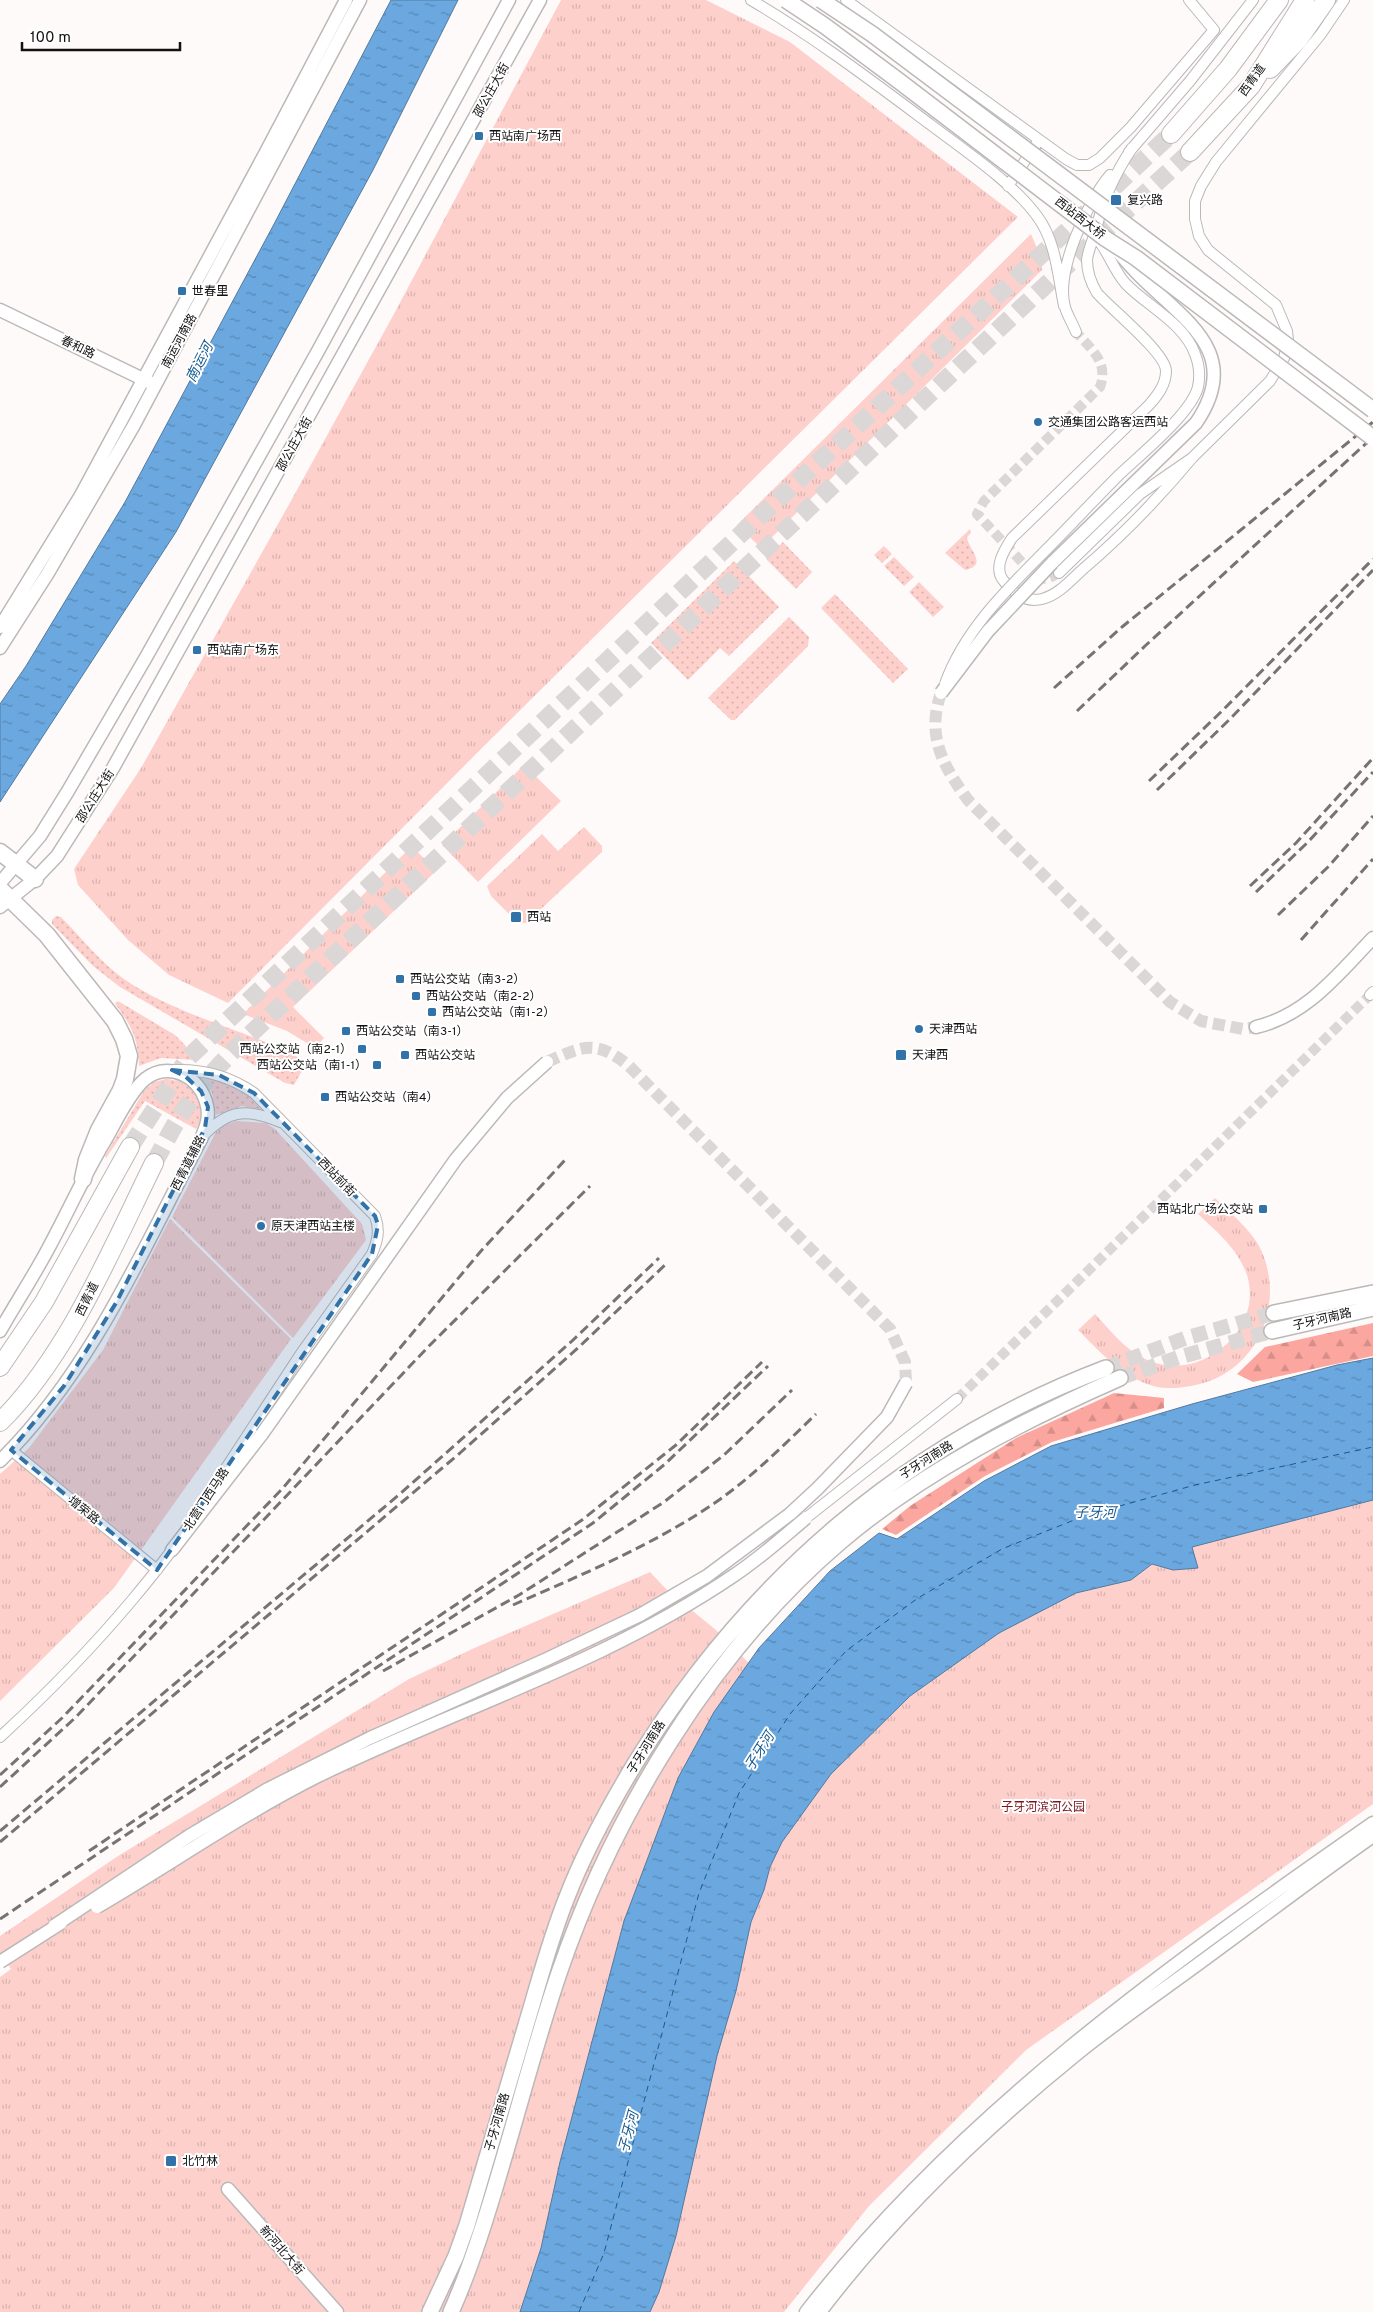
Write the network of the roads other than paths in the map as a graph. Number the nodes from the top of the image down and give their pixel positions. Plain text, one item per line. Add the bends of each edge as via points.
1 (346, 0) edge
2 (360, 0) edge
3 (510, 0) edge
4 (540, 0) edge
5 (751, 0) edge
6 (786, 0) edge
7 (821, 0) edge
8 (846, 0) edge
9 (1189, 0) edge
10 (1253, 0) edge
11 (1280, 0) edge
12 (1305, 0) edge
13 (1326, 0) edge
14 (1344, 0) edge
15 (1251, 86) junction
16 (1171, 134) tunnel mouth
17 (1039, 140) junction
18 (1132, 148) junction
19 (1190, 152) tunnel mouth
20 (1008, 186) junction
21 (1080, 224) junction
22 (1100, 237) junction
23 (1064, 306) junction
24 (0, 310) edge
25 (1076, 332) tunnel mouth
26 (144, 379) junction
27 (156, 385) junction
28 (1373, 410) edge
29 (1373, 438) edge
30 (1192, 458) junction
31 (1059, 573) tunnel mouth
32 (0, 627) edge
33 (0, 648) edge
34 (941, 693) joint
35 (0, 852) edge
36 (17, 864) junction
37 (36, 879) junction
38 (0, 883) edge
39 (3, 899) edge
40 (1373, 938) edge
41 (1256, 1027) tunnel mouth
42 (547, 1062) tunnel mouth
43 (172, 1070) junction
44 (286, 1124) junction
45 (201, 1139) junction
46 (130, 1147) tunnel mouth
47 (154, 1163) tunnel mouth
48 (83, 1179) junction
49 (378, 1235) joint
50 (1373, 1293) edge
51 (1373, 1308) edge
52 (1274, 1313) tunnel mouth
53 (10, 1314) junction
54 (0, 1326) edge
55 (0, 1331) edge
56 (1272, 1331) tunnel mouth
57 (0, 1367) edge
58 (1106, 1368) tunnel mouth
59 (1120, 1378) tunnel mouth
60 (906, 1383) tunnel mouth
61 (957, 1399) tunnel mouth
62 (0, 1422) edge
63 (11, 1450) junction
64 (0, 1461) edge
65 (806, 1518) joint
66 (172, 1550) junction
67 (157, 1570) junction
68 (0, 1737) edge
69 (1373, 1824) edge
70 (1373, 1836) edge
71 (54, 1926) junction
72 (0, 1962) edge
73 (228, 2188) dead end
74 (337, 2312) edge
75 (430, 2312) edge
76 (450, 2312) edge
77 (806, 2312) edge
78 (820, 2312) edge

1 - 26 street, 南运河南路
2 - 27 street, 南运河南路
3 - 36 street, 邵公庄大街 via 145,659 68,792 40,836
4 - 37 street, 邵公庄大街 via 113,768 57,856
5 - 20 street via 853,67
6 - 22 main road, 西站西大桥, bridge via 907,87
7 - 28 main road, 西站西大桥, bridge via 872,34
8 - 17 street
9 - 17 street via 1214,30 1131,127 1094,163 1076,165
10 - 18 street
11 - 16 highway, 西青道 via 1228,69
12 - 15 highway, 西青道
13 - 15 highway via 1298,40
14 - 30 street via 1321,34 1216,162 1201,186 1196,202 1197,228 1208,250 1276,305 1288,340 1284,358 1270,381
15 - 19 highway, 西青道
17 - 20 street
18 - 21 street via 1092,199
18 - 22 street via 1110,183 1102,203
20 - 23 street via 1030,207 1045,228 1056,262
21 - 22 street
21 - 23 street via 1070,253
22 - 29 main road, 西站西大桥, bridge via 1136,258
22 - 30 street via 1087,259 1091,283 1160,355 1166,370 1165,382 1149,406 1012,538 1001,557 1002,579 1021,597 1030,600 1042,599 1062,588 1110,546
22 - 34 street, bridge via 1125,283 1190,342 1199,375 1198,388 1191,402 1170,426 991,608 959,653
22 - 34 street, bridge via 1202,336 1210,350 1214,368 1211,394 1196,423 1058,556 988,631
23 - 25 street
24 - 26 street, 春和路
26 - 27 street, 春和路
26 - 32 street, 南运河南路 via 80,497
27 - 33 street, 南运河南路 via 85,510
30 - 31 street via 1140,494
35 - 36 main road
36 - 37 main road
36 - 38 street, 邵公庄大街
37 - 39 street, 邵公庄大街
39 - 48 main road via 47,935 115,1021 124,1039 128,1056 121,1090 86,1160
40 - 41 street via 1310,1001 1282,1019
42 - 66 street, bridge via 506,1098 456,1159 262,1434
43 - 44 street, 西站前街 via 196,1070 230,1079 254,1093
43 - 45 street, 西青道辅路 via 191,1080 205,1098 208,1117
43 - 48 street via 150,1076 135,1091
44 - 45 street via 246,1112 222,1120
44 - 49 street, 西站前街 via 374,1216
45 - 63 street, 西青道辅路 via 111,1311 64,1386
46 - 57 highway via 44,1302
47 - 62 highway, 西青道 via 74,1324 42,1371
48 - 53 street via 48,1249
49 - 66 street, 北营门西马路 via 372,1254 300,1355
50 - 52 main road, 子牙河南路
51 - 56 main road, 子牙河南路
53 - 54 street
53 - 55 street
58 - 75 main road, 子牙河南路 via 1032,1399 936,1453 830,1530 770,1588 678,1699 613,1799 567,1895 550,1942 467,2225
59 - 76 main road, 子牙河南路 via 1004,1434 932,1476 864,1523 819,1560 771,1608 696,1704 639,1793 587,1897 559,1973 473,2258
60 - 71 street, bridge via 887,1417 823,1483 790,1514 707,1576 640,1615 370,1738 268,1789 189,1836
61 - 65 street
63 - 64 street, 西青道辅路
63 - 67 street, 增荣路
65 - 71 street, bridge via 734,1576 637,1632 318,1777 85,1913
66 - 67 street, 北营门西马路
67 - 68 street, 北营门西马路 via 97,1641
69 - 77 street via 1072,2043 903,2198
70 - 78 street via 1079,2052 1021,2101 909,2208
71 - 72 street, bridge
73 - 74 street, 新河北大街

